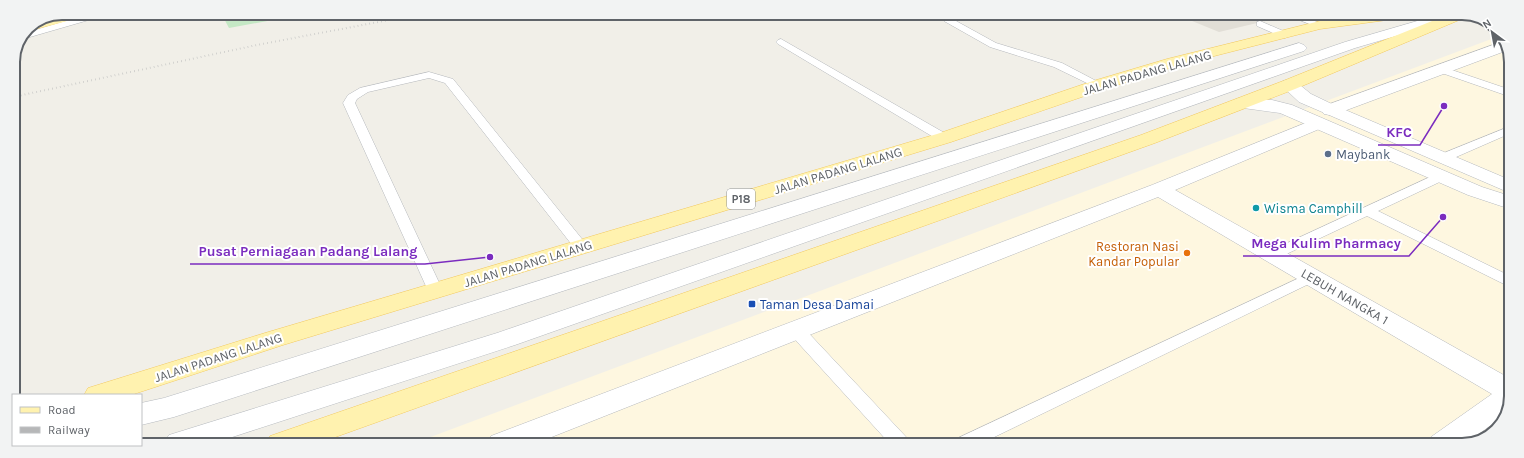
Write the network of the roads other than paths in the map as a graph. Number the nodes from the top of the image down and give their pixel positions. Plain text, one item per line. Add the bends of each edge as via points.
1 (79, 20) edge
2 (949, 20) edge
3 (1307, 20) edge
4 (1360, 20) edge
5 (1381, 20) edge
6 (1435, 20) edge
7 (1443, 20) edge
8 (1260, 24) dead end
9 (1320, 25) junction
10 (30, 34) edge
11 (1285, 35) junction
12 (780, 42) dead end
13 (1501, 47) edge
14 (1440, 69) junction
15 (1272, 73) junction
16 (1098, 85) junction
17 (1504, 92) edge
18 (1242, 103) junction
19 (1324, 117) junction
20 (1504, 133) edge
21 (944, 138) junction
22 (1442, 167) junction
23 (1504, 185) edge
24 (1159, 189) junction
25 (1504, 201) edge
26 (1367, 211) junction
27 (581, 247) junction
28 (1273, 255) junction
29 (1312, 277) junction
30 (1504, 279) edge
31 (435, 291) junction
32 (796, 330) junction
33 (1504, 388) edge
34 (101, 394) edge
35 (1504, 401) edge
36 (142, 414) edge
37 (194, 438) edge
38 (298, 438) edge
39 (517, 438) edge
40 (895, 438) edge
41 (975, 438) edge
42 (1452, 438) edge

1 - 10 lane
2 - 16 lane via 993,45 1058,65
3 - 9 lane
4 - 9 main road, JALAN PADANG LALANG / P18
5 - 15 street via 1347,33
6 - 15 street via 1350,45
7 - 15 main road
8 - 11 lane
9 - 11 main road, JALAN PADANG LALANG / P18
11 - 16 main road, JALAN PADANG LALANG / P18 via 1173,62
12 - 21 lane
13 - 14 street
14 - 17 lane
14 - 19 street
15 - 18 main road
15 - 19 street via 1306,98
15 - 36 street
15 - 37 street via 506,339
16 - 21 main road, JALAN PADANG LALANG / P18
18 - 19 street via 1272,105
18 - 38 main road via 1140,142
19 - 22 street
19 - 24 street
20 - 22 lane
21 - 27 main road, JALAN PADANG LALANG / P18
22 - 23 street
22 - 25 street via 1475,191
22 - 26 lane
24 - 28 street, LEBUH NANGKA 1
24 - 32 street
26 - 28 lane
26 - 30 lane
27 - 31 main road, JALAN PADANG LALANG / P18
27 - 31 lane via 449,81 429,75 364,90 352,97 349,103
28 - 29 street, LEBUH NANGKA 1
29 - 33 street, LEBUH NANGKA 1
29 - 41 lane
31 - 34 main road, JALAN PADANG LALANG / P18
32 - 39 street
32 - 40 lane
35 - 42 street

